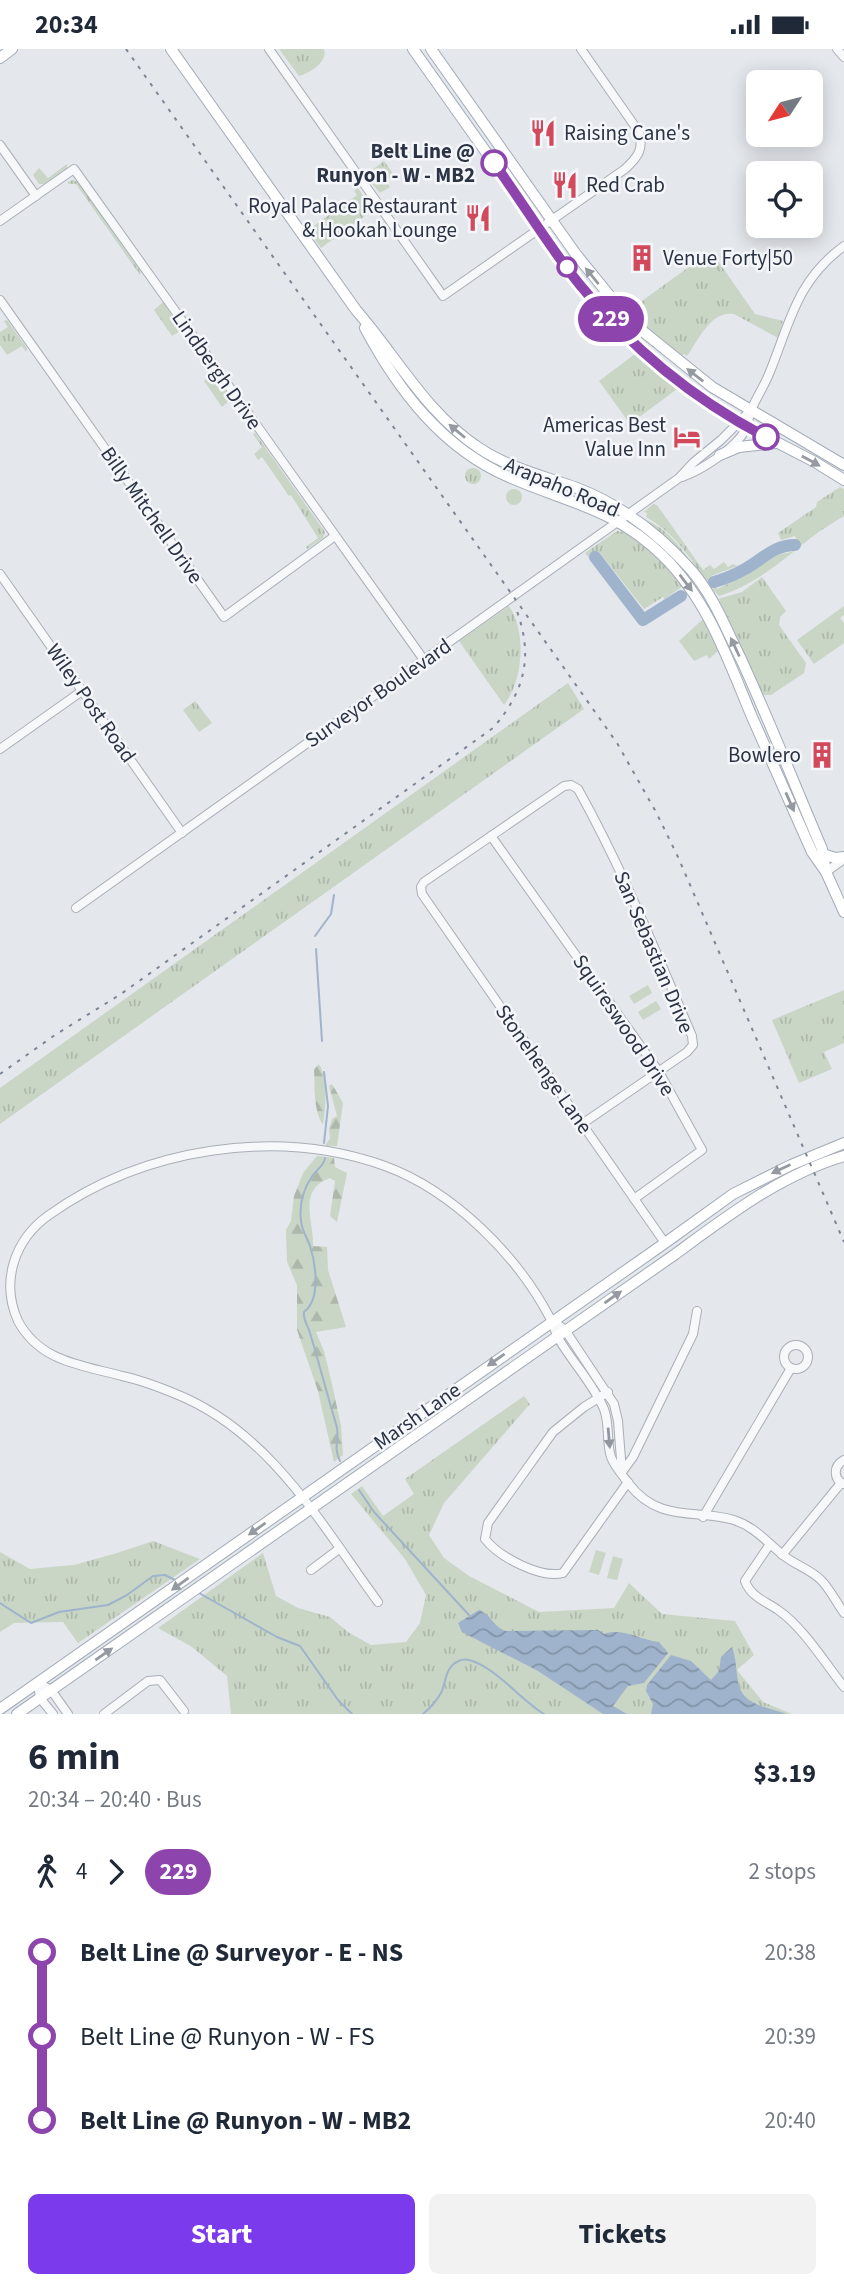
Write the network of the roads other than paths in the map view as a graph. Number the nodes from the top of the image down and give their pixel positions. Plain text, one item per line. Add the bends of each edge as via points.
1 (12, 49) edge
2 (171, 49) edge
3 (269, 49) edge
4 (413, 49) edge
5 (431, 49) edge
6 (581, 49) edge
7 (837, 49) edge
8 (844, 57) edge
9 (0, 58) edge
10 (433, 77) junction
11 (470, 104) junction
12 (455, 107) junction
13 (491, 133) junction
14 (0, 145) edge
15 (36, 196) junction
16 (551, 220) junction
17 (0, 221) edge
18 (540, 228) junction
19 (844, 246) edge
20 (0, 300) edge
21 (645, 333) junction
22 (635, 343) junction
23 (750, 411) junction
24 (742, 424) junction
25 (776, 443) junction
26 (720, 455) junction
27 (844, 465) edge
28 (679, 478) junction
29 (844, 480) edge
30 (623, 518) junction
31 (335, 536) junction
32 (0, 574) edge
33 (424, 660) junction
34 (82, 691) junction
35 (0, 749) edge
36 (182, 832) junction
37 (491, 836) junction
38 (823, 854) junction
39 (844, 858) edge
40 (826, 872) junction
41 (76, 908) dead end
42 (844, 912) edge
43 (659, 1072) junction
44 (582, 1124) junction
45 (844, 1143) edge
46 (844, 1156) edge
47 (634, 1199) junction
48 (700, 1236) junction
49 (665, 1243) junction
50 (642, 1277) junction
51 (697, 1311) dead end
52 (552, 1320) junction
53 (561, 1333) junction
54 (792, 1368) dead end
55 (608, 1392) junction
56 (598, 1398) junction
57 (844, 1460) edge
58 (622, 1472) junction
59 (628, 1482) junction
60 (842, 1484) edge
61 (302, 1498) junction
62 (310, 1508) junction
63 (703, 1517) junction
64 (770, 1544) junction
65 (339, 1549) junction
66 (782, 1555) junction
67 (311, 1570) dead end
68 (377, 1602) dead end
69 (843, 1611) edge
70 (38, 1683) junction
71 (844, 1687) edge
72 (51, 1690) junction
73 (40, 1698) junction
74 (0, 1709) edge
75 (184, 1711) dead end
76 (17, 1714) edge
77 (53, 1714) edge
78 (68, 1714) edge
79 (104, 1714) edge

1 - 9 main road
2 - 30 main road, Arapaho Road via 356,310 414,405 450,440 493,463 578,489
3 - 18 street via 443,296
4 - 10 main road
5 - 11 main road
6 - 16 street via 634,124 642,146 625,169
7 - 8 street
10 - 11 main road via 441,78 458,100
10 - 12 main road
11 - 13 main road
12 - 13 main road via 467,110 481,129
12 - 18 main road
13 - 16 main road
14 - 15 street
15 - 17 street
15 - 31 street, Lindbergh Drive via 74,169
16 - 18 street
21 -> 16 main road via 595,280
18 - 22 main road via 581,286
19 - 23 street via 822,264 800,294
20 - 31 street, Billy Mitchell Drive via 224,617
21 - 22 main road
23 -> 21 main road
22 - 24 main road via 682,384
23 - 24 street
23 - 27 main road
24 - 25 main road
24 - 26 street, Surveyor Boulevard
24 - 28 street, Surveyor Boulevard
25 - 26 main road via 749,445
25 -> 29 main road
26 - 28 street, Surveyor Boulevard via 697,472
28 - 30 street, Surveyor Boulevard
30 - 33 street, Surveyor Boulevard
38 -> 30 main road, Arapaho Road via 764,709 709,595 672,551
30 -> 40 main road, Arapaho Road via 662,555 707,613 812,852
31 - 33 street, Lindbergh Drive
32 - 34 street, Wiley Post Road
33 - 36 street, Surveyor Boulevard
34 - 35 street
34 - 36 street, Wiley Post Road
36 - 41 street, Surveyor Boulevard
37 - 43 street, Squireswood Drive
37 - 43 street, San Sebastian Drive via 564,786 578,789 630,890 692,1036 693,1045 687,1052
37 - 44 street, Stonehenge Lane via 424,882 422,894
38 - 39 main road
38 - 40 main road, Arapaho Road
39 - 40 street
40 - 42 main road, Arapaho Road
43 - 44 street, San Sebastian Drive
43 - 47 street, Squireswood Drive via 702,1150
44 - 47 street, Stonehenge Lane
45 -> 49 main road, Marsh Lane via 733,1194
46 - 48 main road, Marsh Lane via 775,1186
47 - 49 street, Stonehenge Lane
48 - 49 main road
48 - 50 main road, Marsh Lane
49 - 50 main road via 661,1257
49 - 52 main road, Marsh Lane
53 -> 50 main road, Marsh Lane
51 - 58 street via 693,1334
52 - 53 street
52 -> 61 main road, Marsh Lane
52 - 61 street via 494,1241 457,1208 386,1167 320,1150 216,1149 157,1163 83,1195 30,1230 11,1266 10,1302 21,1327 38,1347 68,1363 154,1385 210,1411 265,1453
53 - 55 street
53 - 56 street
53 - 62 main road, Marsh Lane
54 - 63 street
55 - 56 street
55 - 58 street via 617,1414
56 -> 58 street via 607,1417 612,1462
56 - 59 street via 552,1433 488,1523 485,1539 545,1575 564,1573
57 - 60 street via 835,1472
58 - 59 street
59 - 63 street via 662,1508
60 - 66 street
61 - 62 street
61 -> 70 main road, Marsh Lane
62 - 65 street
72 -> 62 main road, Marsh Lane
63 - 64 street via 731,1519
64 - 66 street
64 - 71 street via 748,1574 747,1587 793,1623
65 - 67 street
65 - 68 street
66 - 69 street via 817,1576
70 - 72 street
70 - 73 street
70 - 74 main road, Marsh Lane
72 - 73 main road, Marsh Lane
72 - 78 street
73 - 76 main road, Marsh Lane
73 - 77 street
75 - 79 street via 156,1679

